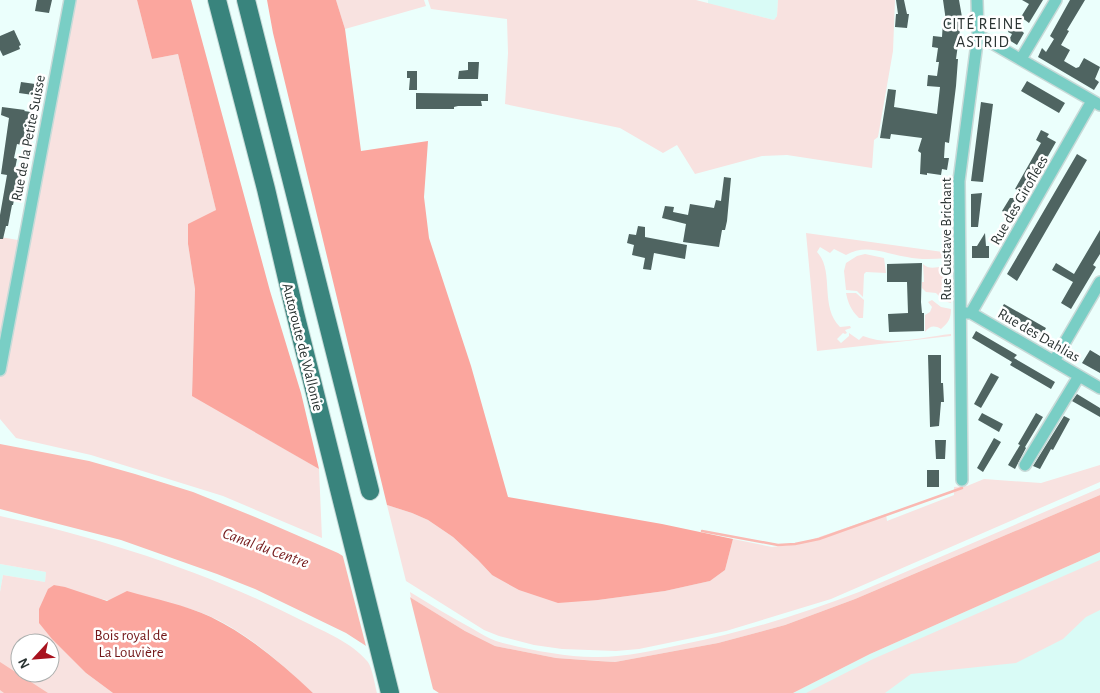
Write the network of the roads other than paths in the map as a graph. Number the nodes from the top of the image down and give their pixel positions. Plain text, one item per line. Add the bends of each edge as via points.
1 (70, 0) edge
2 (204, 0) edge
3 (217, 0) edge
4 (246, 0) edge
5 (258, 0) edge
6 (976, 0) edge
7 (1056, 0) edge
8 (978, 35) junction
9 (227, 41) junction
10 (1021, 60) junction
11 (1096, 103) edge
12 (278, 127) junction
13 (266, 189) junction
14 (1100, 282) edge
15 (966, 313) junction
16 (1054, 361) junction
17 (0, 370) edge
18 (1079, 376) junction
19 (1100, 388) edge
20 (1025, 465) dead end
21 (962, 480) dead end
22 (370, 491) dead end
23 (390, 693) edge

1 - 17 street, Rue de la Petite Suisse
2 - 9 highway via 211,21
3 - 9 highway, Autoroute de Wallonie
4 - 12 highway, Autoroute de Wallonie
5 - 12 highway
6 - 8 street, Rue Gustave Brichant
7 - 10 street
8 - 10 street
8 - 15 street, Rue Gustave Brichant via 959,181
9 - 13 highway, Autoroute de Wallonie
10 - 11 street
11 - 15 street, Rue des Giroflées
12 - 13 highway
12 - 22 highway, Autoroute de Wallonie
13 - 23 highway, Autoroute de Wallonie
14 - 16 street
15 - 16 street, Rue des Dahlias
15 - 21 street, Rue Gustave Brichant
16 - 18 street, Rue des Dahlias
18 - 19 street, Rue des Dahlias
18 - 20 street

